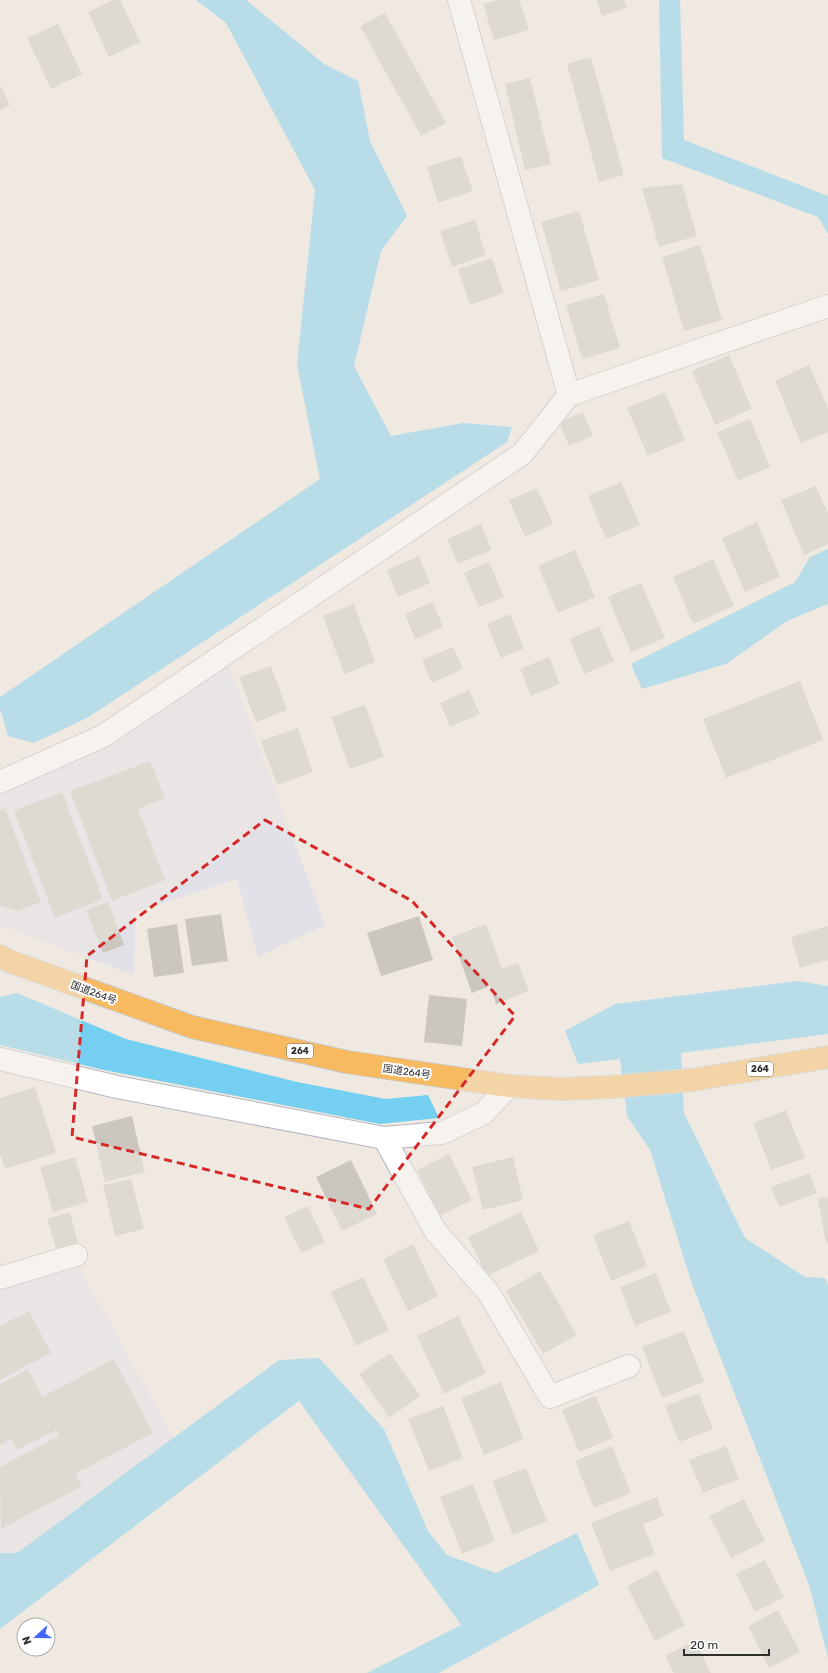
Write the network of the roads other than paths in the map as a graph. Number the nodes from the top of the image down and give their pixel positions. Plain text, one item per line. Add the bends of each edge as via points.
1 (459, 0) edge
2 (828, 306) edge
3 (569, 395) junction
4 (0, 782) edge
5 (0, 956) edge
6 (828, 1057) edge
7 (0, 1059) edge
8 (509, 1086) junction
9 (384, 1138) junction
10 (76, 1255) dead end
11 (0, 1278) edge
12 (629, 1366) dead end

1 - 3 street
2 - 3 street
3 - 4 street via 522,454 103,736
5 - 8 highway, 国道264号 / 264 via 192,1027 347,1062
6 - 8 highway, 国道264号 / 264 via 692,1080 561,1089
7 - 9 street via 117,1087
8 - 9 street via 484,1114 442,1133
9 - 12 street via 436,1232 488,1292 550,1397
10 - 11 street

